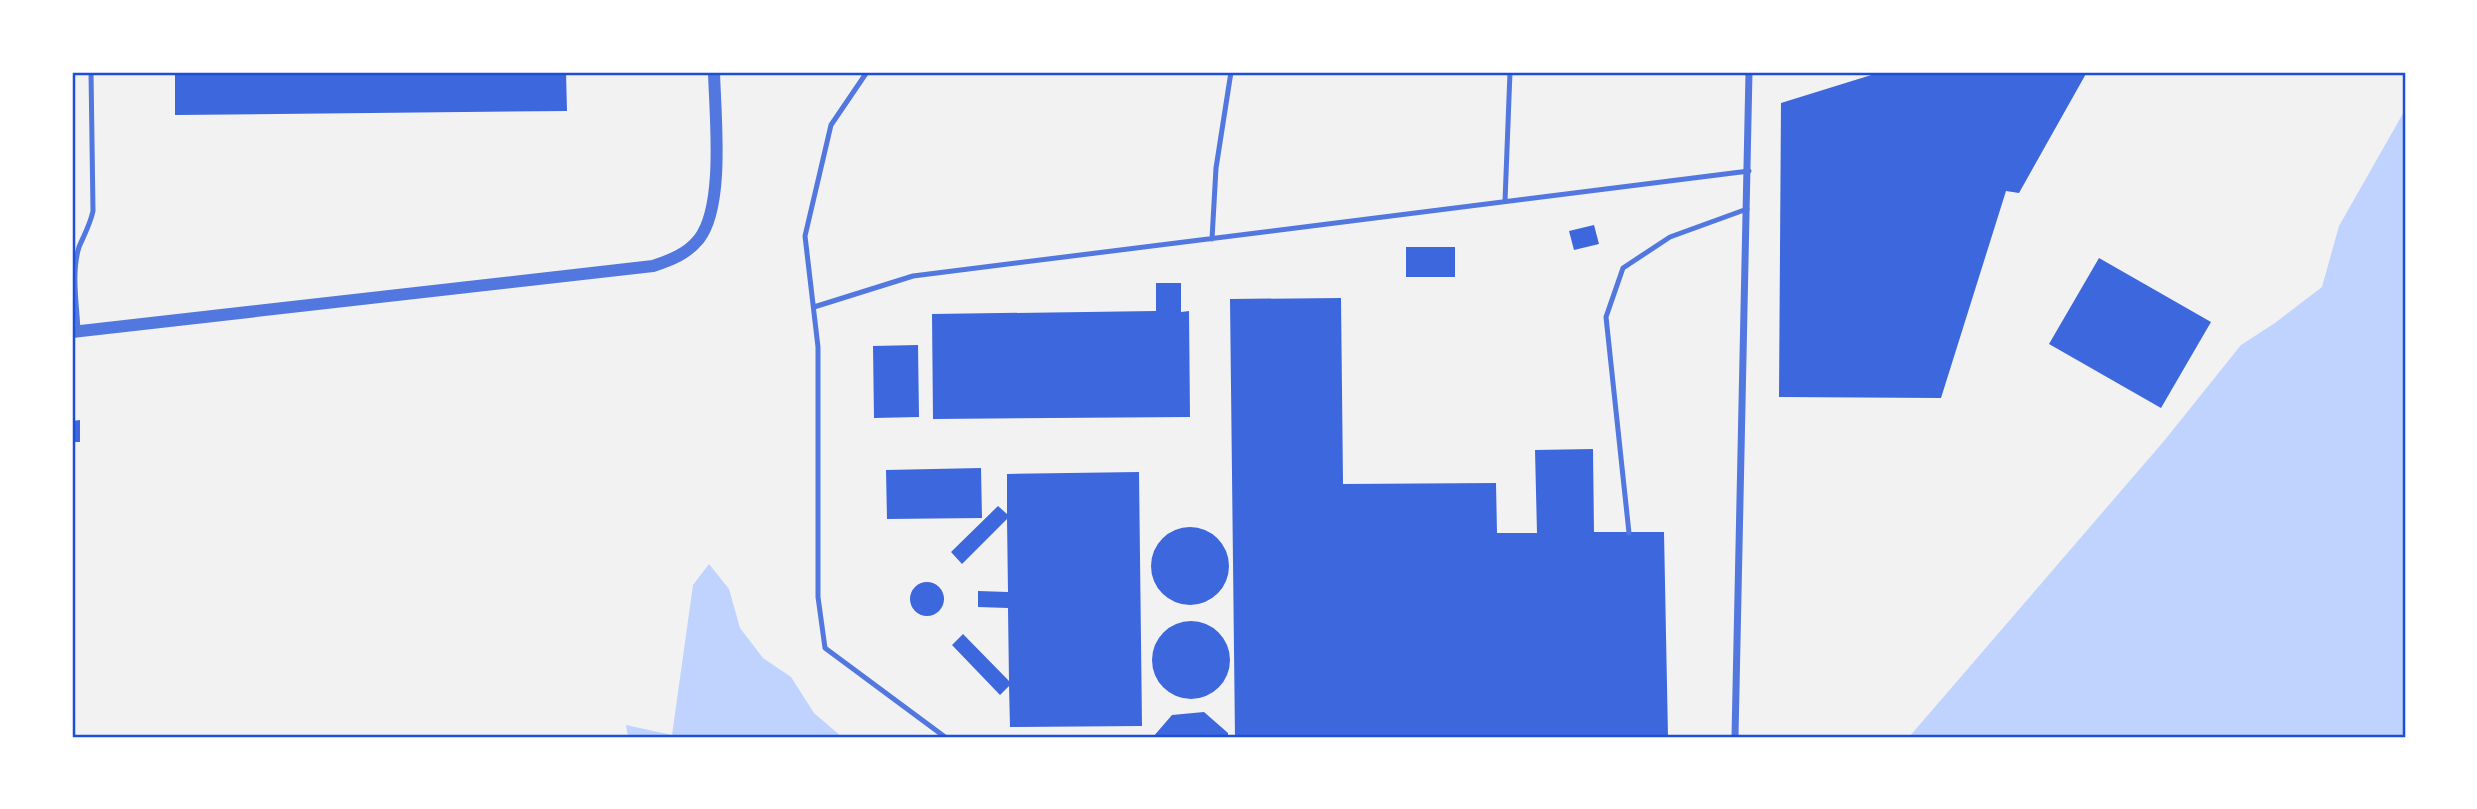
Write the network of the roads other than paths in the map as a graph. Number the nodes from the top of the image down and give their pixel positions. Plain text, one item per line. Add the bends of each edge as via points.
1 (91, 72) edge
2 (714, 72) edge
3 (867, 72) edge
4 (1231, 72) edge
5 (1510, 72) edge
6 (1749, 72) edge
7 (1749, 171) junction
8 (1506, 201) junction
9 (1747, 209) junction
10 (1212, 239) junction
11 (814, 307) junction
12 (75, 332) edge
13 (1629, 533) dead end
14 (945, 737) edge
15 (1735, 737) edge

1 - 12 lane via 93,211 79,247
2 - 12 street via 715,197 701,237 675,258 653,266
3 - 11 lane via 831,125 805,236
4 - 10 lane via 1216,168
5 - 8 lane
6 - 7 street
7 - 8 lane
7 - 9 street
8 - 10 lane
9 - 13 lane via 1670,237 1623,268 1605,317
9 - 15 street
10 - 11 lane via 913,276
11 - 14 lane via 818,597 825,648

